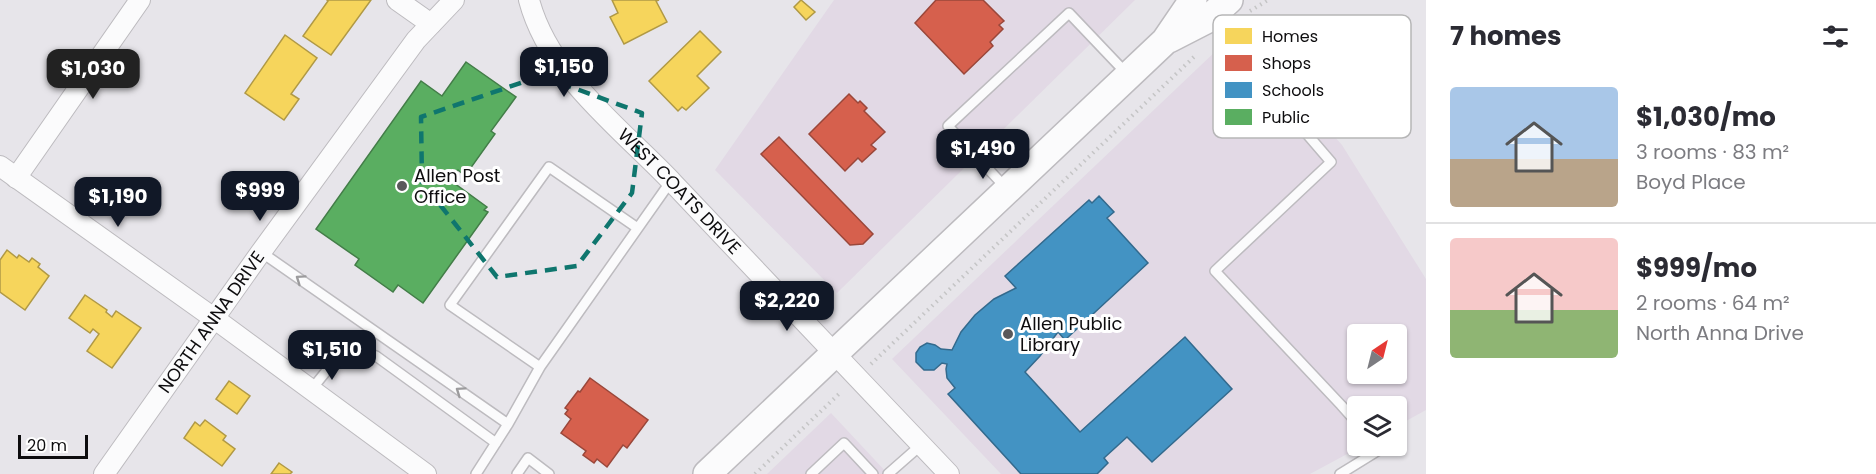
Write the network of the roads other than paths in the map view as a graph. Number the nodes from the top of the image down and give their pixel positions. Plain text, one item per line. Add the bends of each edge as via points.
1 (140, 0) edge
2 (397, 0) edge
3 (454, 0) edge
4 (529, 0) edge
5 (1229, 0) edge
6 (1207, 17) edge
7 (431, 24) junction
8 (1128, 76) junction
9 (1310, 138) edge
10 (8, 172) edge
11 (671, 181) junction
12 (1007, 189) junction
13 (636, 227) junction
14 (261, 252) junction
15 (215, 319) junction
16 (835, 354) junction
17 (540, 367) junction
18 (311, 390) junction
19 (1347, 411) edge
20 (508, 424) junction
21 (496, 443) junction
22 (921, 445) junction
23 (1369, 456) edge
24 (104, 474) edge
25 (426, 474) edge
26 (476, 474) edge
27 (518, 474) edge
28 (549, 474) edge
29 (707, 474) edge
30 (811, 474) edge
31 (873, 474) edge
32 (888, 474) edge
33 (949, 474) edge
34 (1340, 474) edge

1 - 10 street
2 - 7 street
3 - 7 street, NORTH ANNA DRIVE
4 - 11 street, WEST COATS DRIVE via 550,50 582,91
5 - 6 street
6 - 8 street via 1165,41
7 - 14 street, NORTH ANNA DRIVE
8 - 12 street
8 - 12 lane via 1069,13 948,126
9 - 19 lane via 1331,162 1215,272
10 - 15 street
11 - 13 lane
11 - 16 street, WEST COATS DRIVE
12 - 16 street
13 - 17 lane
13 - 17 lane via 549,167 450,305
14 - 15 street, NORTH ANNA DRIVE
20 -> 14 lane
15 - 18 street
15 - 24 street, NORTH ANNA DRIVE
16 - 22 street, WEST COATS DRIVE
16 - 29 street
17 - 20 lane
18 - 21 lane via 332,364 355,348 376,356
18 - 25 street
20 - 21 lane
21 - 26 lane
22 - 32 lane
22 - 33 street, WEST COATS DRIVE
23 - 34 lane
27 - 28 lane via 528,458
30 - 31 lane via 844,443

